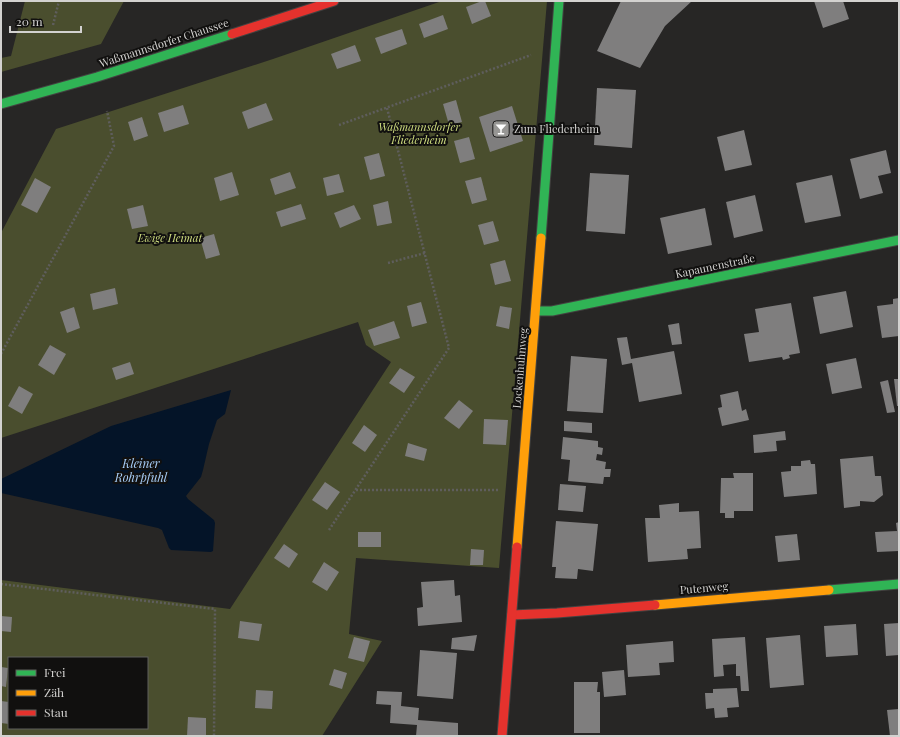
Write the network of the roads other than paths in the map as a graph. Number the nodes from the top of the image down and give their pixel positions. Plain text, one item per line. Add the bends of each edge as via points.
1 (334, 1) edge
2 (559, 1) edge
3 (1, 104) edge
4 (899, 240) edge
5 (536, 311) junction
6 (899, 584) edge
7 (512, 615) junction
8 (502, 736) edge

1 - 3 street, Waßmannsdorfer Chaussee via 97,77
2 - 5 street, Lockenhuhnweg
4 - 5 street, Kapaunenstraße via 552,311
5 - 7 street, Lockenhuhnweg
6 - 7 street, Putenweg
7 - 8 street, Lockenhuhnweg

